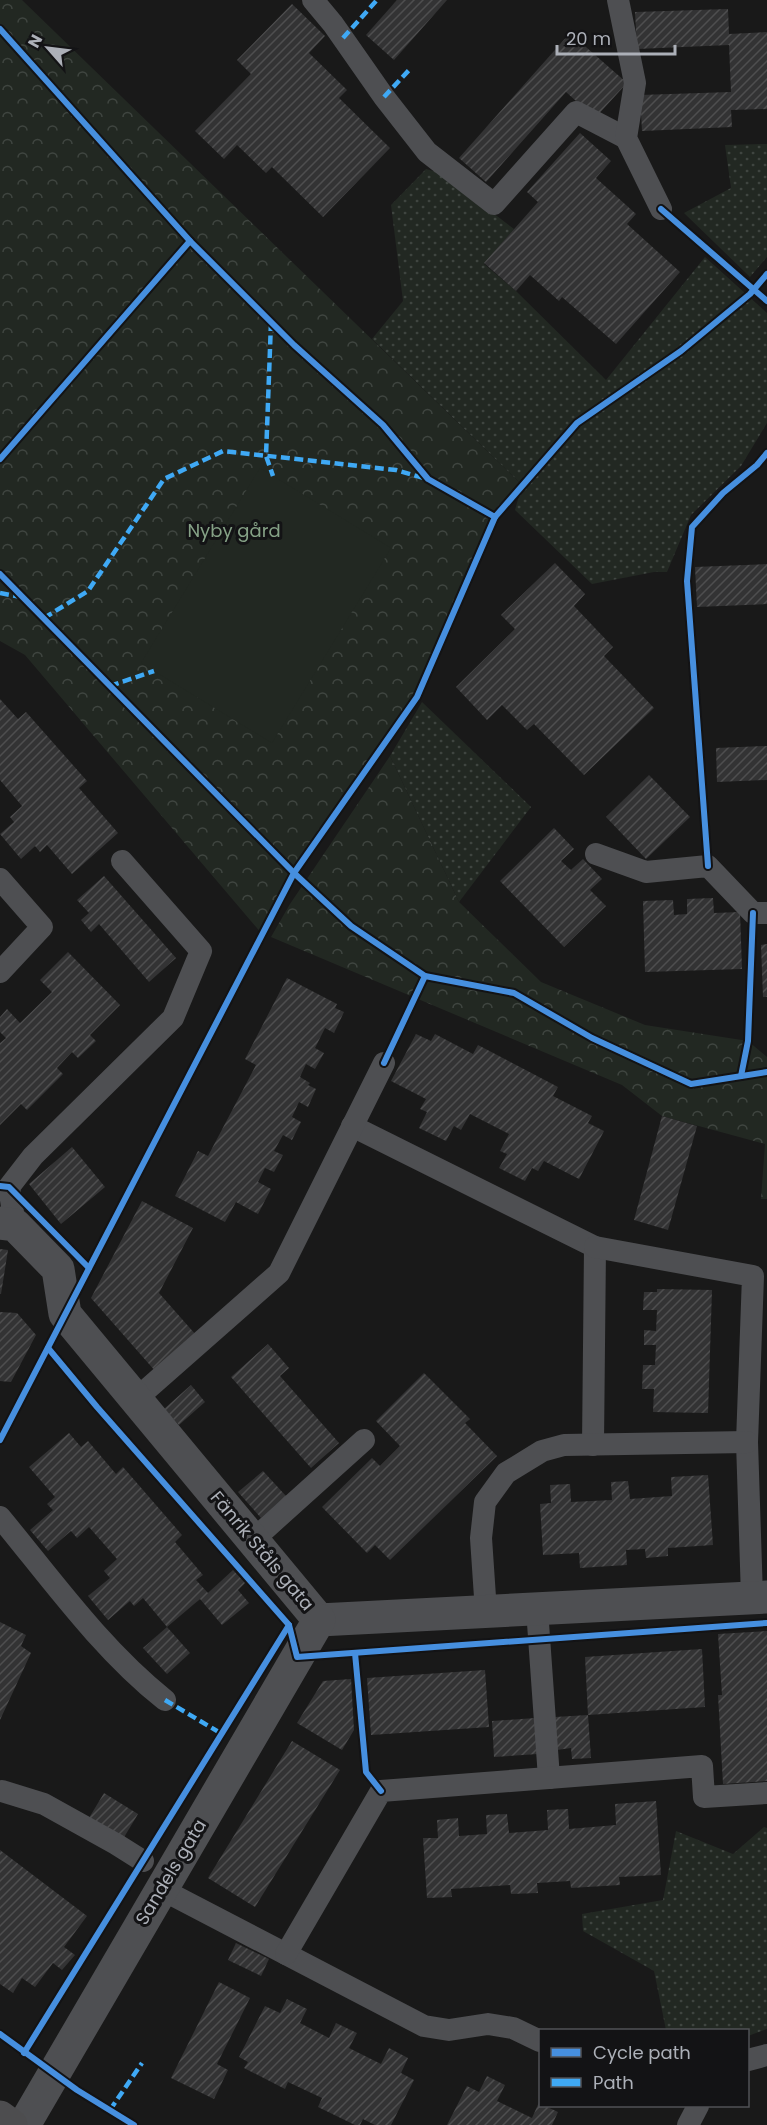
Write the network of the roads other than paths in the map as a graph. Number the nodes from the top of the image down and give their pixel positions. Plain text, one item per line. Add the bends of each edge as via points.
1 (313, 0) edge
2 (618, 0) edge
3 (626, 138) junction
4 (661, 208) dead end
5 (596, 854) dead end
6 (122, 861) dead end
7 (0, 879) edge
8 (767, 913) edge
9 (0, 972) edge
10 (384, 1063) dead end
11 (352, 1126) junction
12 (8, 1224) edge
13 (595, 1247) junction
14 (760, 1273) edge
15 (136, 1399) junction
16 (364, 1440) dead end
17 (747, 1442) junction
18 (593, 1445) junction
19 (0, 1517) edge
20 (253, 1540) junction
21 (759, 1597) edge
22 (537, 1609) junction
23 (486, 1612) junction
24 (319, 1620) junction
25 (165, 1700) dead end
26 (549, 1778) junction
27 (2, 1791) dead end
28 (767, 1793) edge
29 (143, 1862) dead end
30 (161, 1889) junction
31 (286, 1954) junction
32 (539, 2041) edge
33 (767, 2055) edge
34 (749, 2060) edge
35 (697, 2107) edge
36 (0, 2118) edge
37 (11, 2125) edge
38 (24, 2125) edge
39 (688, 2125) edge

1 - 3 lane via 427,152 494,204 576,112
2 - 3 lane via 635,83
3 - 4 lane
5 - 8 lane via 646,872 708,866 753,913
6 - 12 lane via 201,951 173,1018 33,1156 9,1187
7 - 9 lane via 42,927
10 - 11 lane
11 - 13 lane
11 - 15 lane via 279,1273
12 - 15 street, Fänrik Ståls gata via 58,1269 65,1314
13 - 14 lane
13 - 18 lane
14 - 17 lane
15 - 20 street, Fänrik Ståls gata
16 - 20 lane
17 - 18 lane
17 - 21 lane
18 - 23 lane via 564,1445 542,1451 506,1473 485,1502 481,1538
19 - 25 lane via 91,1628
20 - 24 street, Fänrik Ståls gata
21 - 22 street, Fänrik Ståls gata
22 - 23 street, Fänrik Ståls gata
22 - 26 lane
23 - 24 street, Fänrik Ståls gata
24 - 30 street, Sandels gata
26 - 28 lane via 702,1766 704,1797
26 - 31 lane via 381,1791
27 - 29 lane via 44,1804
30 - 31 lane
30 - 38 street, Sandels gata
31 - 32 lane via 424,2026 449,2030 488,2024 513,2028
33 - 34 lane
35 - 39 lane
36 - 37 main road

